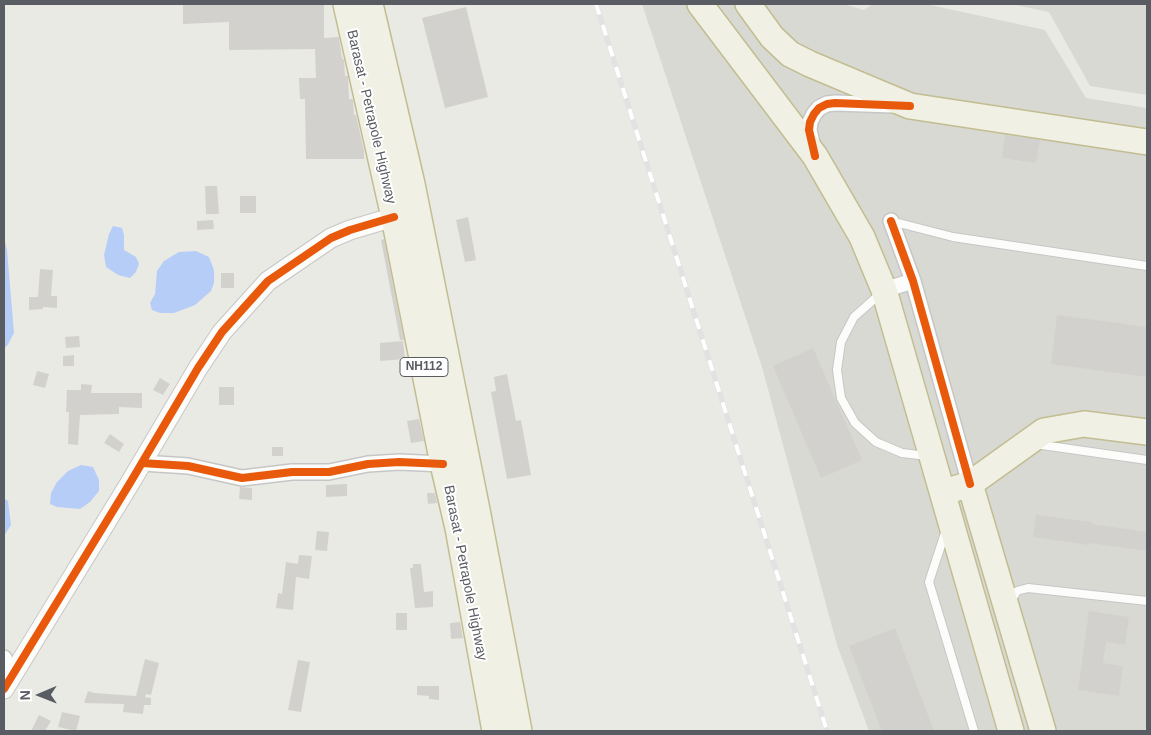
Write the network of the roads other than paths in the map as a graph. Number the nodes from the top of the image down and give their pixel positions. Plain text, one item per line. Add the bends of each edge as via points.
1 (346, 4) edge
2 (370, 4) edge
3 (700, 4) edge
4 (748, 4) edge
5 (910, 106) junction
6 (1147, 142) edge
7 (815, 156) junction
8 (394, 217) junction
9 (891, 221) joint
10 (1147, 266) edge
11 (913, 281) junction
12 (884, 290) junction
13 (1147, 432) edge
14 (1027, 443) junction
15 (932, 456) junction
16 (1147, 460) edge
17 (142, 463) junction
18 (443, 464) junction
19 (970, 484) junction
20 (942, 492) junction
21 (949, 518) junction
22 (1147, 601) edge
23 (1008, 609) junction
24 (6, 674) edge
25 (495, 731) edge
26 (519, 731) edge
27 (974, 731) edge
28 (1011, 731) edge
29 (1043, 731) edge

1 - 8 highway, Barasat - Petrapole Highway / NH112
2 - 26 highway, Barasat - Petrapole Highway / NH112 via 412,184
3 - 7 highway
4 - 5 highway via 772,37 790,54
5 - 6 highway
5 - 7 street via 835,103 819,108 809,130
7 - 12 highway via 862,237
8 - 17 street via 331,238 268,281 208,352
8 - 18 highway, Barasat - Petrapole Highway / NH112
9 - 10 lane via 953,237
9 - 11 street
11 - 12 street
11 - 19 street
12 - 15 highway
12 - 15 lane via 854,318 841,342 837,370 841,398 855,423 876,442 902,453
13 - 14 highway via 1084,424 1044,431
14 - 16 lane
14 - 19 highway
15 - 20 highway
17 - 18 street via 188,466 242,478 292,472 329,472 391,462
17 - 24 street
18 - 25 highway, Barasat - Petrapole Highway / NH112
19 - 20 highway
19 - 23 highway
20 - 21 highway
21 - 27 lane via 929,582
21 - 28 highway
22 - 23 lane via 1028,588 1017,591
23 - 29 highway

